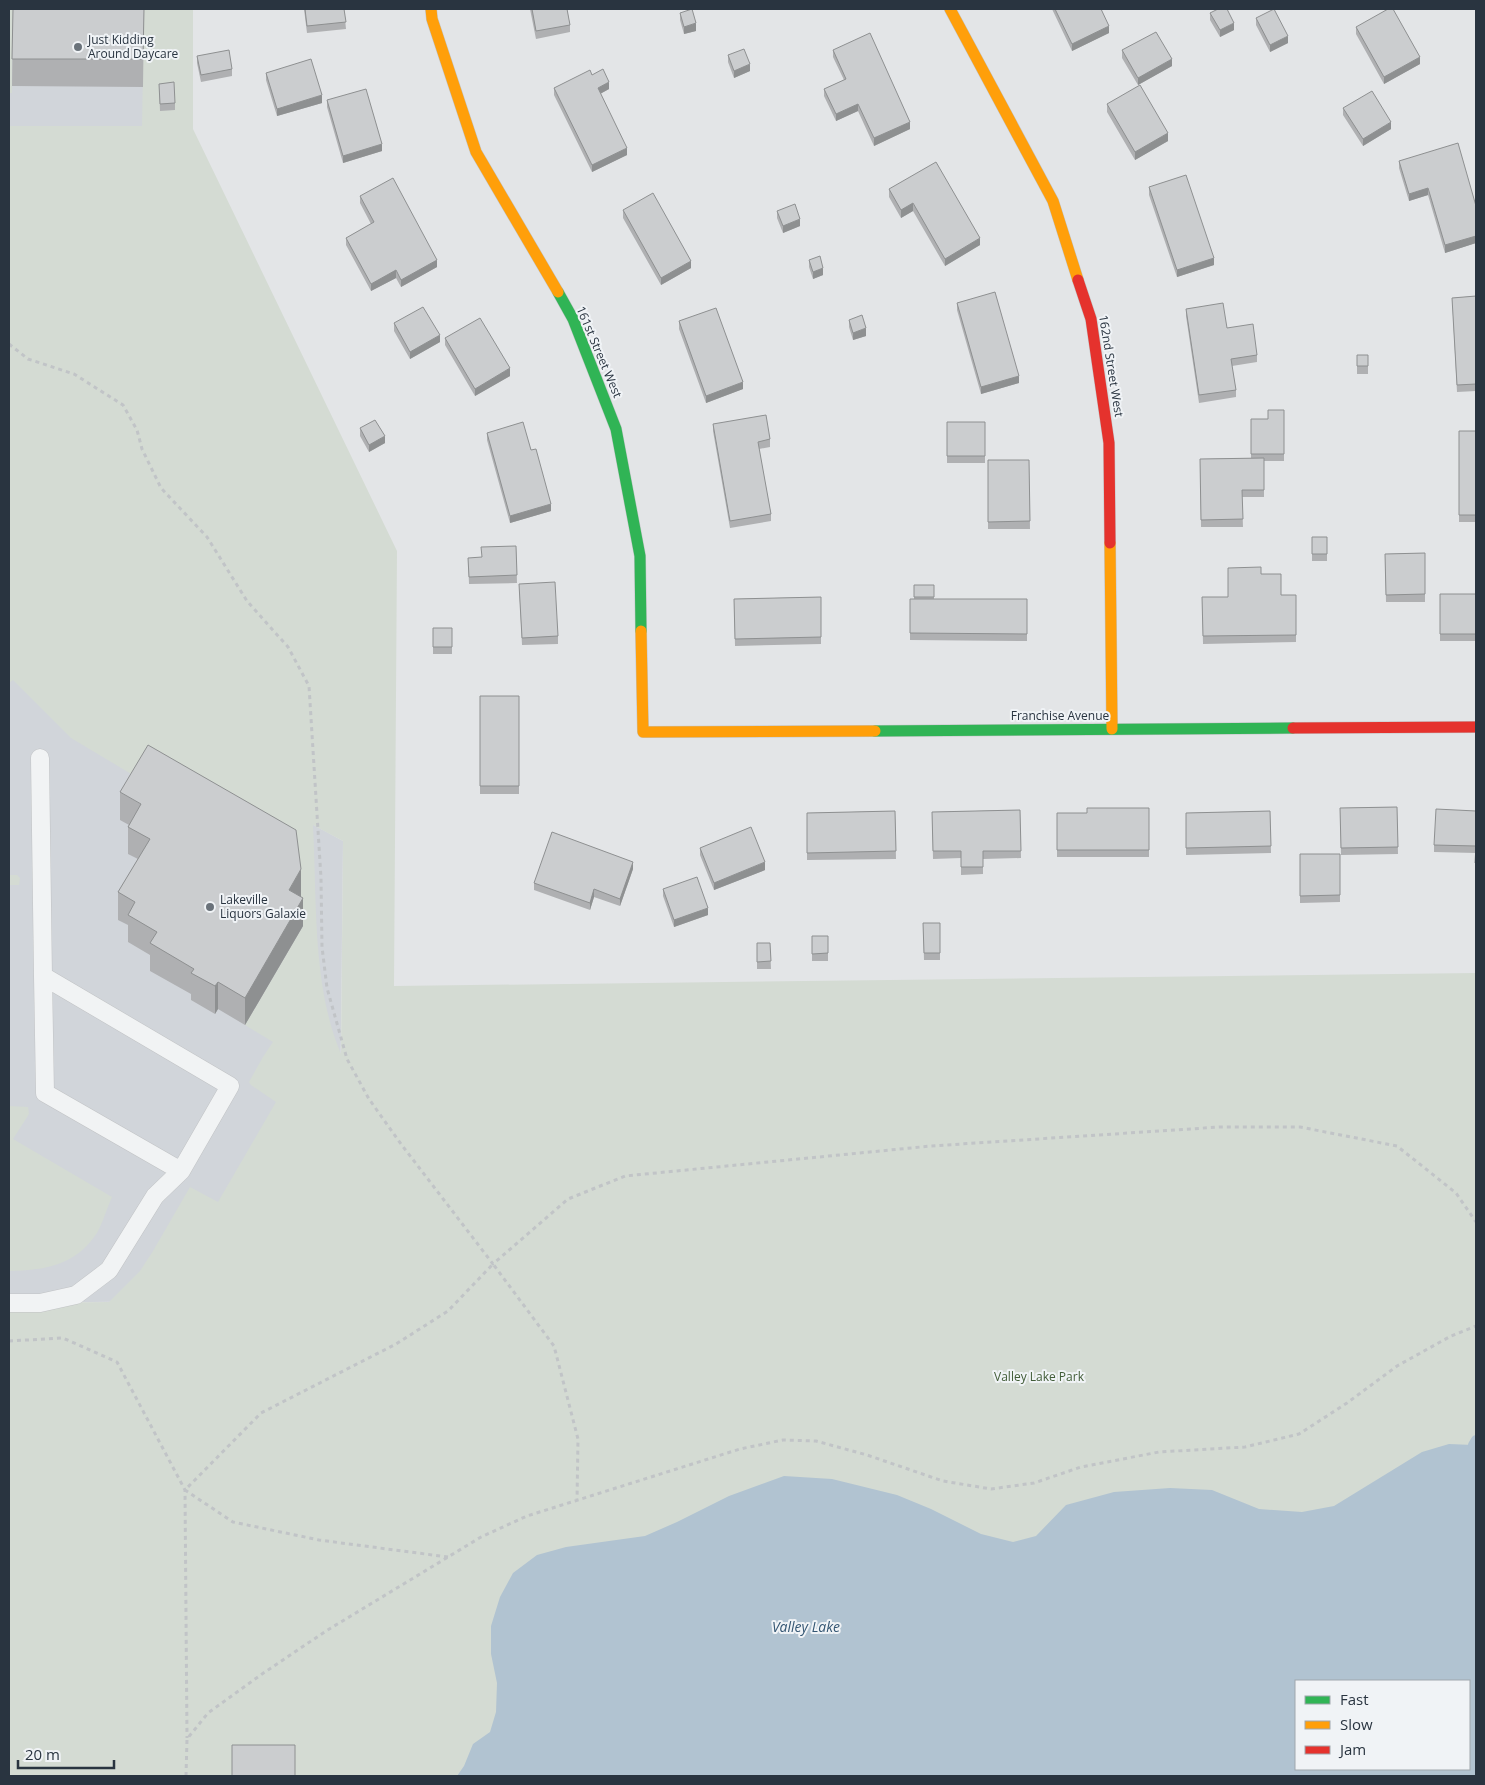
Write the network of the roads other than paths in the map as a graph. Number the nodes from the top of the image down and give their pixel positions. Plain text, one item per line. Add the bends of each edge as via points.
1 (431, 9) edge
2 (950, 9) edge
3 (1476, 726) edge
4 (1112, 729) junction
5 (643, 732) joint
6 (40, 758) dead end
7 (44, 976) junction
8 (181, 1172) junction
9 (9, 1303) edge

1 - 5 street, 161st Street West via 476,152 572,319 616,429 640,556
2 - 4 street, 162nd Street West via 1053,201 1092,319 1108,443
3 - 4 street, Franchise Avenue
4 - 5 street, Franchise Avenue
6 - 7 lane
7 - 8 lane via 44,1093
7 - 8 lane via 230,1086
8 - 9 lane via 155,1196 109,1270 76,1295 40,1303

